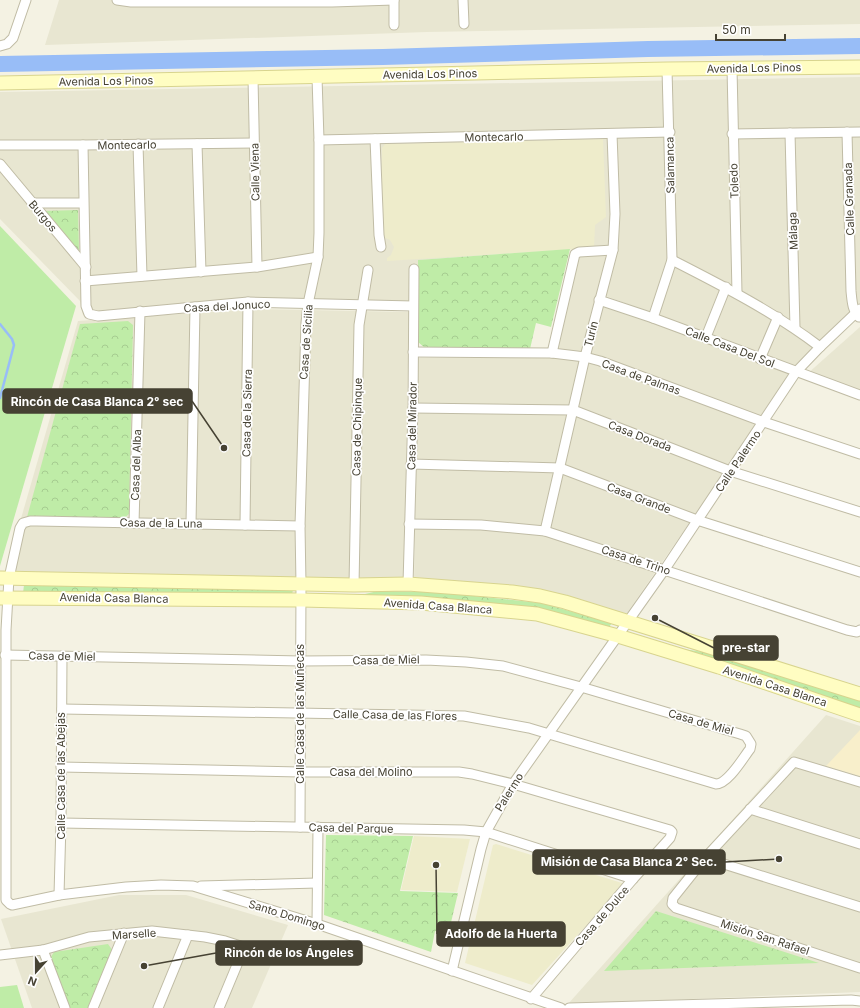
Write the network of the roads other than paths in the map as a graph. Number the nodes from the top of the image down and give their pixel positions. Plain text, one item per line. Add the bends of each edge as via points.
1 (26, 0) edge
2 (117, 0) edge
3 (394, 0) edge
4 (463, 0) edge
5 (332, 1) edge
6 (464, 24) dead end
7 (394, 25) dead end
8 (0, 46) edge
9 (860, 67) edge
10 (732, 68) junction
11 (667, 69) junction
12 (317, 77) junction
13 (253, 78) junction
14 (0, 83) edge
15 (670, 132) junction
16 (847, 132) junction
17 (860, 132) edge
18 (790, 133) junction
19 (612, 134) junction
20 (732, 134) junction
21 (376, 139) junction
22 (319, 140) junction
23 (254, 143) junction
24 (138, 144) junction
25 (197, 144) junction
26 (0, 145) edge
27 (83, 145) junction
28 (0, 164) edge
29 (32, 203) junction
30 (83, 203) junction
31 (381, 247) dead end
32 (613, 250) junction
33 (318, 257) junction
34 (672, 260) junction
35 (86, 267) junction
36 (257, 267) junction
37 (414, 269) dead end
38 (368, 270) dead end
39 (201, 272) junction
40 (142, 276) junction
41 (85, 281) junction
42 (726, 287) junction
43 (737, 293) junction
44 (599, 300) junction
45 (248, 302) junction
46 (308, 304) junction
47 (363, 305) junction
48 (413, 306) junction
49 (195, 307) junction
50 (140, 311) junction
51 (859, 313) edge
52 (778, 317) junction
53 (653, 318) junction
54 (795, 328) junction
55 (706, 337) junction
56 (820, 346) junction
57 (413, 352) junction
58 (552, 353) junction
59 (585, 357) junction
60 (760, 358) junction
61 (796, 372) junction
62 (860, 395) edge
63 (413, 408) junction
64 (573, 410) junction
65 (764, 422) junction
66 (860, 454) edge
67 (411, 464) junction
68 (560, 468) junction
69 (730, 471) junction
70 (860, 512) edge
71 (697, 520) junction
72 (134, 523) junction
73 (191, 524) junction
74 (409, 524) junction
75 (245, 525) junction
76 (300, 526) junction
77 (545, 531) junction
78 (665, 570) junction
79 (860, 572) edge
80 (5, 578) edge
81 (301, 584) junction
82 (408, 584) junction
83 (354, 585) junction
84 (4, 597) edge
85 (301, 600) junction
86 (628, 622) junction
87 (859, 631) edge
88 (618, 636) junction
89 (6, 655) junction
90 (62, 656) junction
91 (301, 661) junction
92 (581, 687) junction
93 (860, 694) edge
94 (62, 709) junction
95 (300, 714) junction
96 (860, 715) edge
97 (548, 735) junction
98 (62, 767) junction
99 (300, 772) junction
100 (860, 782) edge
101 (513, 784) junction
102 (720, 784) joint
103 (750, 809) junction
104 (62, 823) junction
105 (300, 827) junction
106 (318, 827) junction
107 (486, 832) junction
108 (672, 832) joint
109 (860, 844) edge
110 (705, 858) junction
111 (633, 879) junction
112 (317, 883) junction
113 (193, 886) junction
114 (59, 895) junction
115 (860, 907) edge
116 (317, 924) junction
117 (124, 933) junction
118 (188, 935) junction
119 (244, 948) junction
120 (43, 950) junction
121 (1, 953) edge
122 (268, 955) dead end
123 (860, 968) edge
124 (452, 971) junction
125 (531, 999) junction
126 (856, 1000) edge
127 (681, 1006) edge
128 (65, 1008) edge
129 (93, 1008) edge
130 (158, 1008) edge
131 (219, 1008) edge
132 (561, 1008) edge
133 (568, 1008) edge
134 (582, 1008) edge
135 (844, 1008) edge

1 - 8 street via 14,38
2 - 5 street
3 - 5 street
3 - 7 street
4 - 6 street
9 - 10 street, Avenida Los Pinos
10 - 11 street, Avenida Los Pinos
10 - 20 street, Toledo
11 - 12 street, Avenida Los Pinos
11 - 15 street, Salamanca
12 - 13 street, Avenida Los Pinos
12 - 22 street, Casa de Sicilia
13 - 14 street, Avenida Los Pinos
13 - 23 street, Calle Viena
15 - 19 street, Montecarlo
15 - 34 street, Salamanca
16 - 17 street
16 - 18 street
16 - 51 street, Calle Granada via 851,290 853,306
18 - 20 street
18 - 54 street, Málaga
19 - 21 street, Montecarlo
19 - 32 street, Turín via 615,214
20 - 43 street, Toledo
21 - 22 street, Montecarlo
21 - 31 street
22 - 33 street, Casa de Sicilia
23 - 25 street, Montecarlo
23 - 36 street, Calle Viena
24 - 25 street, Montecarlo
24 - 27 street, Montecarlo
24 - 40 street
25 - 39 street
26 - 27 street, Montecarlo
27 - 30 street
28 - 29 street, Burgos
29 - 30 street
29 - 35 street, Burgos
30 - 35 street
32 - 44 street, Turín
32 - 58 street via 575,254
33 - 36 street
33 - 46 street, Casa de Sicilia
34 - 42 street
34 - 53 street, Salamanca
35 - 41 street
36 - 39 street
37 - 48 street, Casa del Mirador
38 - 47 street, Casa de Chipinque
39 - 40 street
40 - 41 street
41 - 50 street, Casa del Jonuco via 86,306 89,314 98,316
42 - 43 street
42 - 55 street
43 - 52 street
44 - 53 street, Calle Casa Del Sol
44 - 59 street, Turín
45 - 46 street, Casa del Jonuco
45 - 49 street, Casa del Jonuco
45 - 75 street, Casa de la Sierra
46 - 47 street, Casa del Jonuco
46 - 76 street, Casa de Sicilia via 304,348
47 - 48 street, Casa del Jonuco
47 - 83 street, Casa de Chipinque via 359,325
48 - 57 street, Casa del Mirador
49 - 50 street, Casa del Jonuco
49 - 73 street
50 - 72 street, Casa del Alba
51 - 56 street, Calle Palermo
52 - 54 street
52 - 60 street
53 - 55 street, Calle Casa Del Sol
54 - 56 street
55 - 60 street, Calle Casa Del Sol
56 - 61 street, Calle Palermo
57 - 58 street, Casa de Palmas
57 - 63 street, Casa del Mirador
58 - 59 street, Casa de Palmas
59 - 64 street, Turín
59 - 65 street, Casa de Palmas
60 - 61 street, Calle Casa Del Sol
61 - 62 street, Calle Casa Del Sol
61 - 65 street, Calle Palermo
63 - 64 street, Casa Dorada
63 - 67 street, Casa del Mirador
64 - 68 street, Turín
64 - 69 street, Casa Dorada
65 - 66 street, Casa de Palmas
65 - 69 street, Calle Palermo
67 - 68 street, Casa Grande
67 - 74 street, Casa del Mirador
68 - 71 street, Casa Grande
68 - 77 street, Turín
69 - 70 street, Casa Dorada
69 - 71 street, Calle Palermo
71 - 78 street, Calle Palermo
71 - 79 street, Casa Grande
72 - 73 street, Casa de la Luna
72 - 80 street, Casa de la Luna via 23,523 13,560
73 - 75 street, Casa de la Luna
74 - 77 street, Casa de Trino via 481,525
74 - 82 street, Casa del Mirador
75 - 76 street, Casa de la Luna
76 - 81 street, Casa de Sicilia
77 - 78 street, Casa de Trino
78 - 86 street, Calle Palermo
78 - 87 street, Casa de Trino via 852,631
80 - 81 street, Avenida Casa Blanca
80 - 84 street
81 - 83 street, Avenida Casa Blanca
81 - 85 street, Calle Casa de las Muñecas
82 - 83 street, Avenida Casa Blanca
82 - 86 street, Avenida Casa Blanca via 540,596
84 - 85 street, Avenida Casa Blanca
84 - 89 street
85 - 88 street, Avenida Casa Blanca via 421,603 536,614
85 - 91 street, Calle Casa de las Muñecas
86 - 88 street, Calle Palermo
86 - 93 street, Avenida Casa Blanca
88 - 92 street, Palermo
88 - 96 street, Avenida Casa Blanca
89 - 90 street, Casa de Miel
89 - 114 street, Santo Domingo via 6,900 12,905
90 - 91 street, Casa de Miel
90 - 94 street, Calle Casa de las Abejas
91 - 92 street, Casa de Miel via 466,662 503,666
91 - 95 street, Calle Casa de las Muñecas
92 - 97 street, Palermo
92 - 102 street, Casa de Miel via 746,736 751,744 750,749
94 - 95 street, Calle Casa de las Flores
94 - 98 street, Calle Casa de las Abejas
95 - 97 street, Calle Casa de las Flores via 464,716 509,723
95 - 99 street, Calle Casa de las Muñecas
97 - 101 street, Palermo
97 - 102 street, Calle Casa de las Flores
98 - 99 street, Casa del Molino
98 - 104 street, Calle Casa de las Abejas
99 - 101 street, Casa del Molino via 446,772 472,774
99 - 105 street, Calle Casa de las Muñecas
100 - 103 street via 794,762
101 - 107 street, Palermo
101 - 108 street, Casa del Molino
103 - 109 street
103 - 110 street
104 - 105 street, Casa del Parque
104 - 114 street, Calle Casa de las Abejas
105 - 106 street, Casa del Parque
106 - 107 street, Casa del Parque via 436,828
106 - 112 street
107 - 111 street, Casa del Parque
107 - 124 street, Palermo
108 - 111 street, Casa de Dulce via 670,838
110 - 115 street
110 - 123 street, Misión San Rafael via 673,898 673,906
111 - 125 street, Casa de Dulce
112 - 113 street
112 - 116 street
113 - 114 street, Santo Domingo via 126,887
113 - 116 street, Santo Domingo
116 - 124 street, Santo Domingo
117 - 118 street, Marselle via 152,931
117 - 120 street, Marselle via 89,937
117 - 129 street
118 - 119 street, Marselle via 225,941
118 - 130 street
119 - 122 street, Marselle
119 - 131 street
120 - 121 street, Marselle
120 - 128 street
124 - 125 street, Santo Domingo
125 - 132 street, Santo Domingo
126 - 127 street
126 - 135 street
127 - 134 street
133 - 134 street

